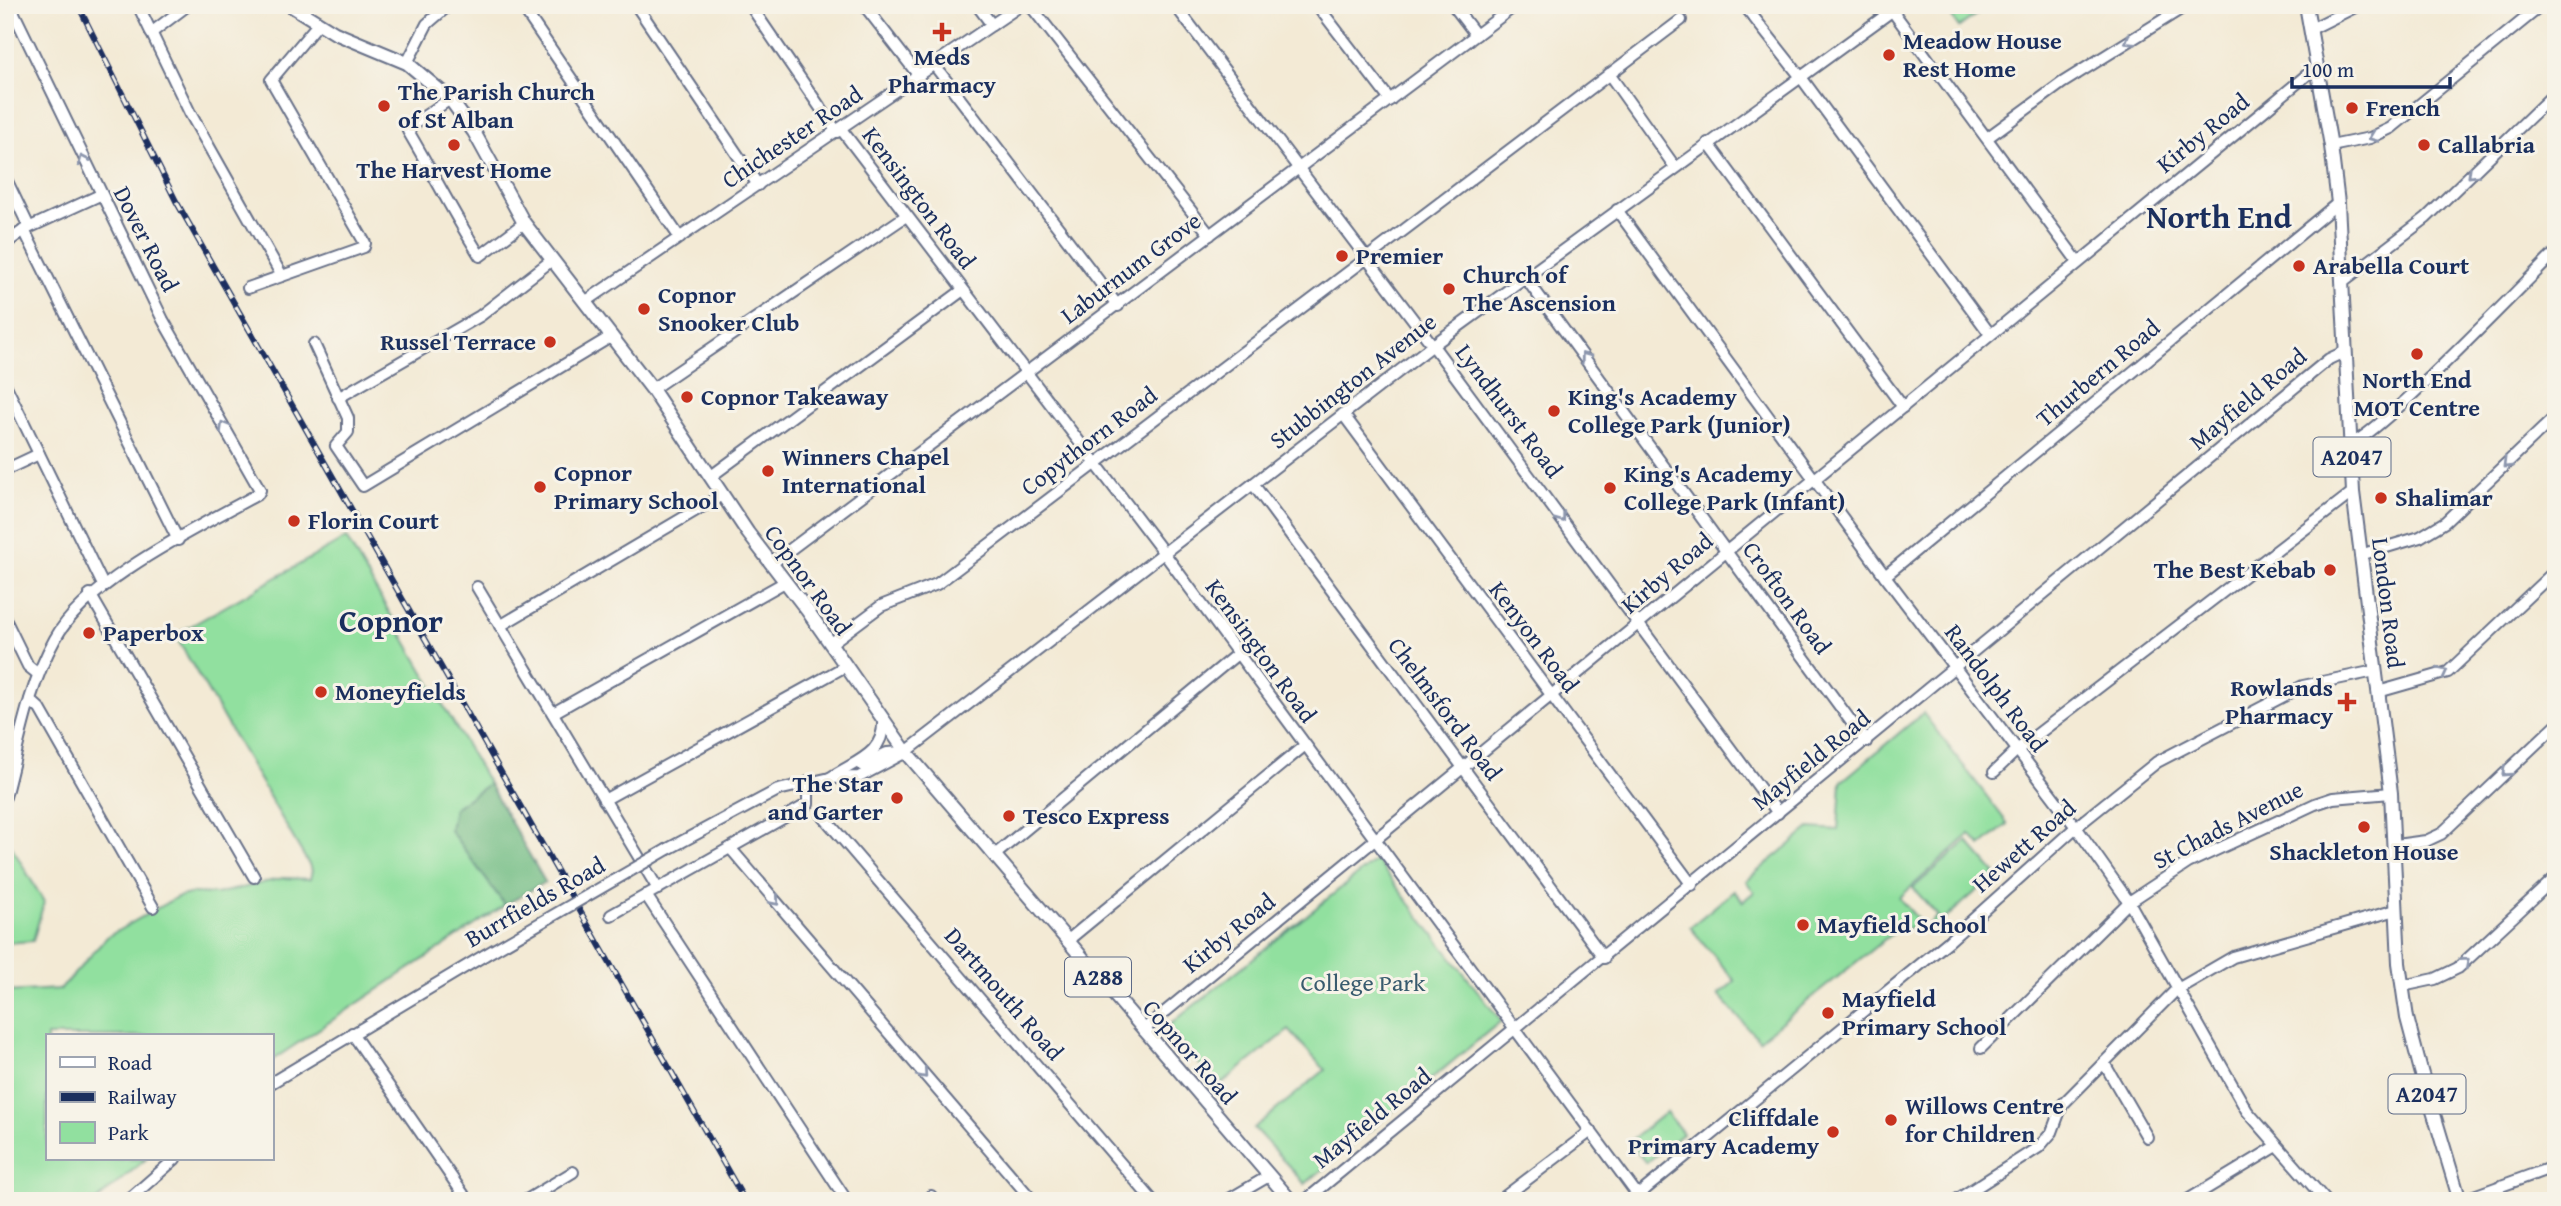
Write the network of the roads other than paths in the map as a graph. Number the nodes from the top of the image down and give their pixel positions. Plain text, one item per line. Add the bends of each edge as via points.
1 (10, 5) edge
2 (138, 5) edge
3 (188, 5) edge
4 (290, 5) edge
5 (449, 5) edge
6 (521, 5) edge
7 (636, 5) edge
8 (750, 5) edge
9 (864, 5) edge
10 (977, 5) edge
11 (1021, 5) edge
12 (1030, 5) edge
13 (1175, 5) edge
14 (1317, 5) edge
15 (1453, 5) edge
16 (1516, 5) edge
17 (1744, 5) edge
18 (2187, 5) edge
19 (2306, 5) edge
20 (2359, 5) edge
21 (2542, 5) edge
22 (1894, 7) edge
23 (1681, 20) dead end
24 (318, 24) junction
25 (992, 25) junction
26 (2311, 29) junction
27 (151, 33) junction
28 (1476, 35) junction
29 (407, 63) junction
30 (935, 66) junction
31 (2318, 72) junction
32 (1609, 74) junction
33 (919, 76) junction
34 (1800, 76) junction
35 (2556, 92) edge
36 (450, 99) junction
37 (1390, 100) junction
38 (839, 130) junction
39 (1986, 138) junction
40 (1708, 143) junction
41 (2331, 146) junction
42 (1675, 167) junction
43 (1300, 168) junction
44 (5, 177) edge
45 (758, 185) junction
46 (100, 195) junction
47 (2338, 203) junction
48 (1617, 210) junction
49 (906, 216) junction
50 (524, 223) junction
51 (27, 229) junction
52 (1210, 235) junction
53 (680, 238) junction
54 (5, 244) edge
55 (2556, 252) edge
56 (1366, 257) junction
57 (552, 260) junction
58 (2078, 262) junction
59 (282, 276) junction
60 (1525, 277) junction
61 (2342, 282) junction
62 (248, 288) dead end
63 (963, 290) junction
64 (585, 302) junction
65 (1118, 306) junction
66 (1990, 334) junction
67 (612, 336) junction
68 (314, 344) dead end
69 (1433, 345) junction
70 (2344, 352) junction
71 (1027, 372) junction
72 (5, 384) edge
73 (652, 389) junction
74 (338, 398) junction
75 (1903, 407) junction
76 (1343, 414) junction
77 (2556, 416) edge
78 (2351, 443) junction
79 (39, 454) junction
80 (1095, 463) junction
81 (5, 470) edge
82 (710, 477) junction
83 (1814, 479) junction
84 (1253, 484) junction
85 (2353, 492) junction
86 (722, 495) junction
87 (178, 540) junction
88 (1727, 551) junction
89 (1164, 553) junction
90 (2360, 555) junction
91 (771, 564) junction
92 (2556, 570) edge
93 (1885, 576) junction
94 (785, 582) junction
95 (103, 585) junction
96 (477, 587) dead end
97 (90, 594) junction
98 (5, 619) edge
99 (1639, 623) junction
100 (500, 626) junction
101 (830, 644) junction
102 (1236, 654) junction
103 (844, 667) junction
104 (1954, 668) junction
105 (2375, 671) junction
106 (38, 674) junction
107 (2378, 692) junction
108 (1552, 695) junction
109 (30, 700) junction
110 (553, 713) junction
111 (883, 720) junction
112 (2556, 725) edge
113 (1866, 742) junction
114 (1304, 746) junction
115 (2017, 750) junction
116 (906, 752) junction
117 (1462, 769) junction
118 (1994, 772) dead end
119 (830, 778) junction
120 (808, 782) junction
121 (2390, 793) junction
122 (5, 797) edge
123 (604, 800) junction
124 (1778, 813) junction
125 (822, 815) dead end
126 (2076, 827) junction
127 (1374, 841) junction
128 (2396, 845) junction
129 (731, 849) junction
130 (996, 854) junction
131 (254, 877) dead end
132 (2556, 877) edge
133 (1692, 885) junction
134 (658, 889) junction
135 (646, 895) junction
136 (2129, 902) junction
137 (153, 907) dead end
138 (2396, 910) junction
139 (611, 915) dead end
140 (1067, 941) junction
141 (1604, 958) junction
142 (2402, 986) junction
143 (2176, 990) junction
144 (2556, 1024) edge
145 (1515, 1029) junction
146 (1143, 1030) junction
147 (2556, 1032) edge
148 (352, 1033) junction
149 (1981, 1048) dead end
150 (2104, 1063) junction
151 (273, 1082) edge
152 (1591, 1131) junction
153 (2147, 1137) dead end
154 (2277, 1146) junction
155 (174, 1160) edge
156 (2556, 1166) edge
157 (573, 1172) dead end
158 (1269, 1176) junction
159 (1640, 1198) edge
160 (127, 1201) edge
161 (468, 1201) edge
162 (525, 1201) edge
163 (846, 1201) edge
164 (1033, 1201) edge
165 (1153, 1201) edge
166 (1226, 1201) edge
167 (1291, 1201) edge
168 (1305, 1201) edge
169 (1499, 1201) edge
170 (1955, 1201) edge
171 (2186, 1201) edge
172 (2326, 1201) edge
173 (2460, 1201) edge

46 -> 1 street, Dover Road
2 - 27 street
3 - 27 street
4 - 24 main road, Copnor Road / A288
5 - 29 street via 420,34
6 - 53 street
7 - 45 street
8 - 38 street, Kensington Road
9 - 33 street
10 - 25 street
11 - 25 street, Chichester Road
12 - 52 street
13 - 43 street, Lyndhurst Road
14 - 37 street
15 - 28 street
16 - 28 street, Laburnum Grove
17 - 34 street
18 -> 39 street via 2062,83
19 - 26 main road, London Road / A2047
20 - 26 street
21 -> 41 street via 2391,128 2370,138
22 - 34 street, Stubbington Avenue
22 - 39 street
23 - 32 street, Copythorn Road
24 - 29 main road, Copnor Road / A288
24 - 59 street via 271,80 365,243
25 - 30 street, Chichester Road
26 - 31 main road, London Road / A2047
27 - 59 street via 190,113
28 - 37 street, Laburnum Grove
29 - 36 main road, Copnor Road / A288
30 - 33 street, Chichester Road
30 - 65 street
31 - 41 main road, London Road / A2047
31 - 58 street, Kirby Road via 2308,74
32 - 42 street
32 - 56 street, Copythorn Road
33 - 38 street, Chichester Road
34 - 40 street, Stubbington Avenue
34 - 66 street
35 -> 61 street via 2419,224
36 - 50 main road, Copnor Road / A288 via 474,132
36 - 50 street via 408,131 480,256
37 - 43 street, Laburnum Grove
38 - 45 street, Chichester Road
38 - 49 street, Kensington Road
39 - 58 street
40 - 42 street, Stubbington Avenue
40 - 75 street
41 - 47 main road, London Road / A2047
42 - 48 street, Stubbington Avenue
43 - 52 street, Laburnum Grove
43 - 56 street, Lyndhurst Road
44 - 51 street
45 - 53 street, Chichester Road
46 - 51 street
87 -> 46 street, Dover Road via 258,494 258,485 169,332
47 - 61 main road, London Road / A2047
47 - 93 street, Thurbern Road
48 - 60 street, Stubbington Avenue
48 - 83 street, Randolph Road
49 - 63 street, Kensington Road
49 - 73 street
50 - 57 main road, Copnor Road / A288
51 - 54 street
51 - 87 street
52 - 65 street, Laburnum Grove
53 - 64 street, Chichester Road
55 - 78 street via 2384,419 2360,441
56 - 69 street, Lyndhurst Road
56 - 80 street, Copythorn Road
57 - 64 main road, Copnor Road / A288
57 - 74 street via 480,316
58 - 66 street, Kirby Road
59 - 62 street
60 - 69 street, Stubbington Avenue
88 -> 60 street, Crofton Road
61 - 70 main road, London Road / A2047
63 - 71 street, Kensington Road
63 - 82 street
64 - 67 main road, Copnor Road / A288
65 - 71 street, Laburnum Grove
66 - 75 street, Kirby Road
67 - 73 main road, Copnor Road / A288
67 - 74 street via 367,485 359,484 336,446 350,426
68 - 74 street
69 - 76 street, Stubbington Avenue
69 -> 99 street, Lyndhurst Road
70 - 78 main road, London Road / A2047
70 - 104 street, Mayfield Road via 2329,359
71 - 80 street, Kensington Road
71 - 91 street, Laburnum Grove
72 - 79 street
73 - 82 main road, Copnor Road / A288
75 - 83 street, Kirby Road
76 - 84 street, Stubbington Avenue
76 - 108 street, Kenyon Road
77 -> 90 street via 2445,522 2420,537
78 - 85 main road, London Road / A2047
79 - 81 street
79 - 95 street
80 - 89 street, Kensington Road
80 - 101 street, Copythorn Road via 937,584 881,606
82 - 86 main road, Copnor Road / A288
83 - 88 street, Kirby Road
83 - 93 street, Randolph Road
84 - 89 street, Stubbington Avenue
84 - 117 street, Chelmsford Road
85 - 90 main road, London Road / A2047
85 - 115 street
86 - 91 main road, Copnor Road / A288
86 - 100 street
87 - 95 street
88 - 99 street, Kirby Road
88 - 113 street, Crofton Road
89 - 102 street, Kensington Road
89 - 116 street, Stubbington Avenue
90 - 105 main road, London Road / A2047
91 - 94 main road, Copnor Road / A288
107 -> 92 street via 2448,672
93 - 104 street, Randolph Road
94 - 101 main road, Copnor Road / A288
94 - 110 street
95 - 97 street
96 - 100 street
97 - 106 street via 64,624
97 - 131 street
98 - 106 street via 28,666
99 - 108 street, Kirby Road
99 - 124 street, Lyndhurst Road
100 - 110 street
101 - 103 main road, Copnor Road / A288
102 - 114 street, Kensington Road
102 - 130 street
103 - 111 main road, Copnor Road / A288
103 - 123 street
104 - 113 street, Mayfield Road
104 - 115 street, Randolph Road
105 - 107 main road, London Road / A2047
105 - 126 street, Hewett Road via 2303,686 2157,762
106 - 109 street
107 - 121 main road, London Road / A2047
108 - 117 street, Kirby Road
108 - 133 street, Kenyon Road
109 - 122 street
109 - 137 street via 40,709
110 - 123 street
111 - 116 main road, Copnor Road / A288
111 - 119 street, Burrfields Road via 879,747
112 -> 128 street via 2441,834
113 - 124 street, Mayfield Road
114 - 127 street, Kensington Road
114 - 140 street
115 - 118 street
115 - 126 street, Randolph Road
116 - 119 street, Burrfields Road via 859,777
116 - 130 main road, Copnor Road / A288
117 - 127 street, Kirby Road
117 - 141 street, Chelmsford Road
119 - 120 street, Burrfields Road
120 - 129 street via 808,804
120 - 148 street, Burrfields Road, bridge via 757,801 668,849
121 - 128 main road, London Road / A2047
121 - 136 street, St Chads Avenue via 2315,804 2188,863
123 - 134 street
124 - 133 street, Mayfield Road
125 - 165 street, Dartmouth Road
126 - 136 street, Randolph Road
126 - 159 street, Hewett Road via 1949,940
127 - 145 street, Kensington Road
127 - 146 street, Kirby Road
128 - 138 main road, London Road / A2047
129 - 134 street
129 -> 164 street
130 - 140 main road, Copnor Road / A288
142 -> 132 street via 2451,972
133 - 141 street, Mayfield Road
134 - 135 street
135 - 139 street
135 - 163 street
136 - 143 street, Randolph Road
136 - 149 street, St Chads Avenue
138 - 142 main road, London Road / A2047
138 - 143 street via 2233,957
140 - 146 main road, Copnor Road / A288
141 - 145 street, Mayfield Road
142 - 173 main road, London Road / A2047 via 2421,1072
143 - 150 street
143 - 154 street, Randolph Road via 2247,1111
144 - 147 street
145 - 152 street, Kensington Road
145 - 168 street, Mayfield Road
146 - 158 main road, Copnor Road / A288
148 - 151 street, Burrfields Road
148 - 161 street
150 - 153 street
150 - 170 street via 2062,1105 2052,1132 2039,1147
152 - 159 street, Kensington Road
152 - 169 street
154 - 171 street
154 - 172 street, Randolph Road
155 - 160 street
156 - 173 street
157 - 162 street
158 - 166 street
158 - 167 main road, Copnor Road / A288

